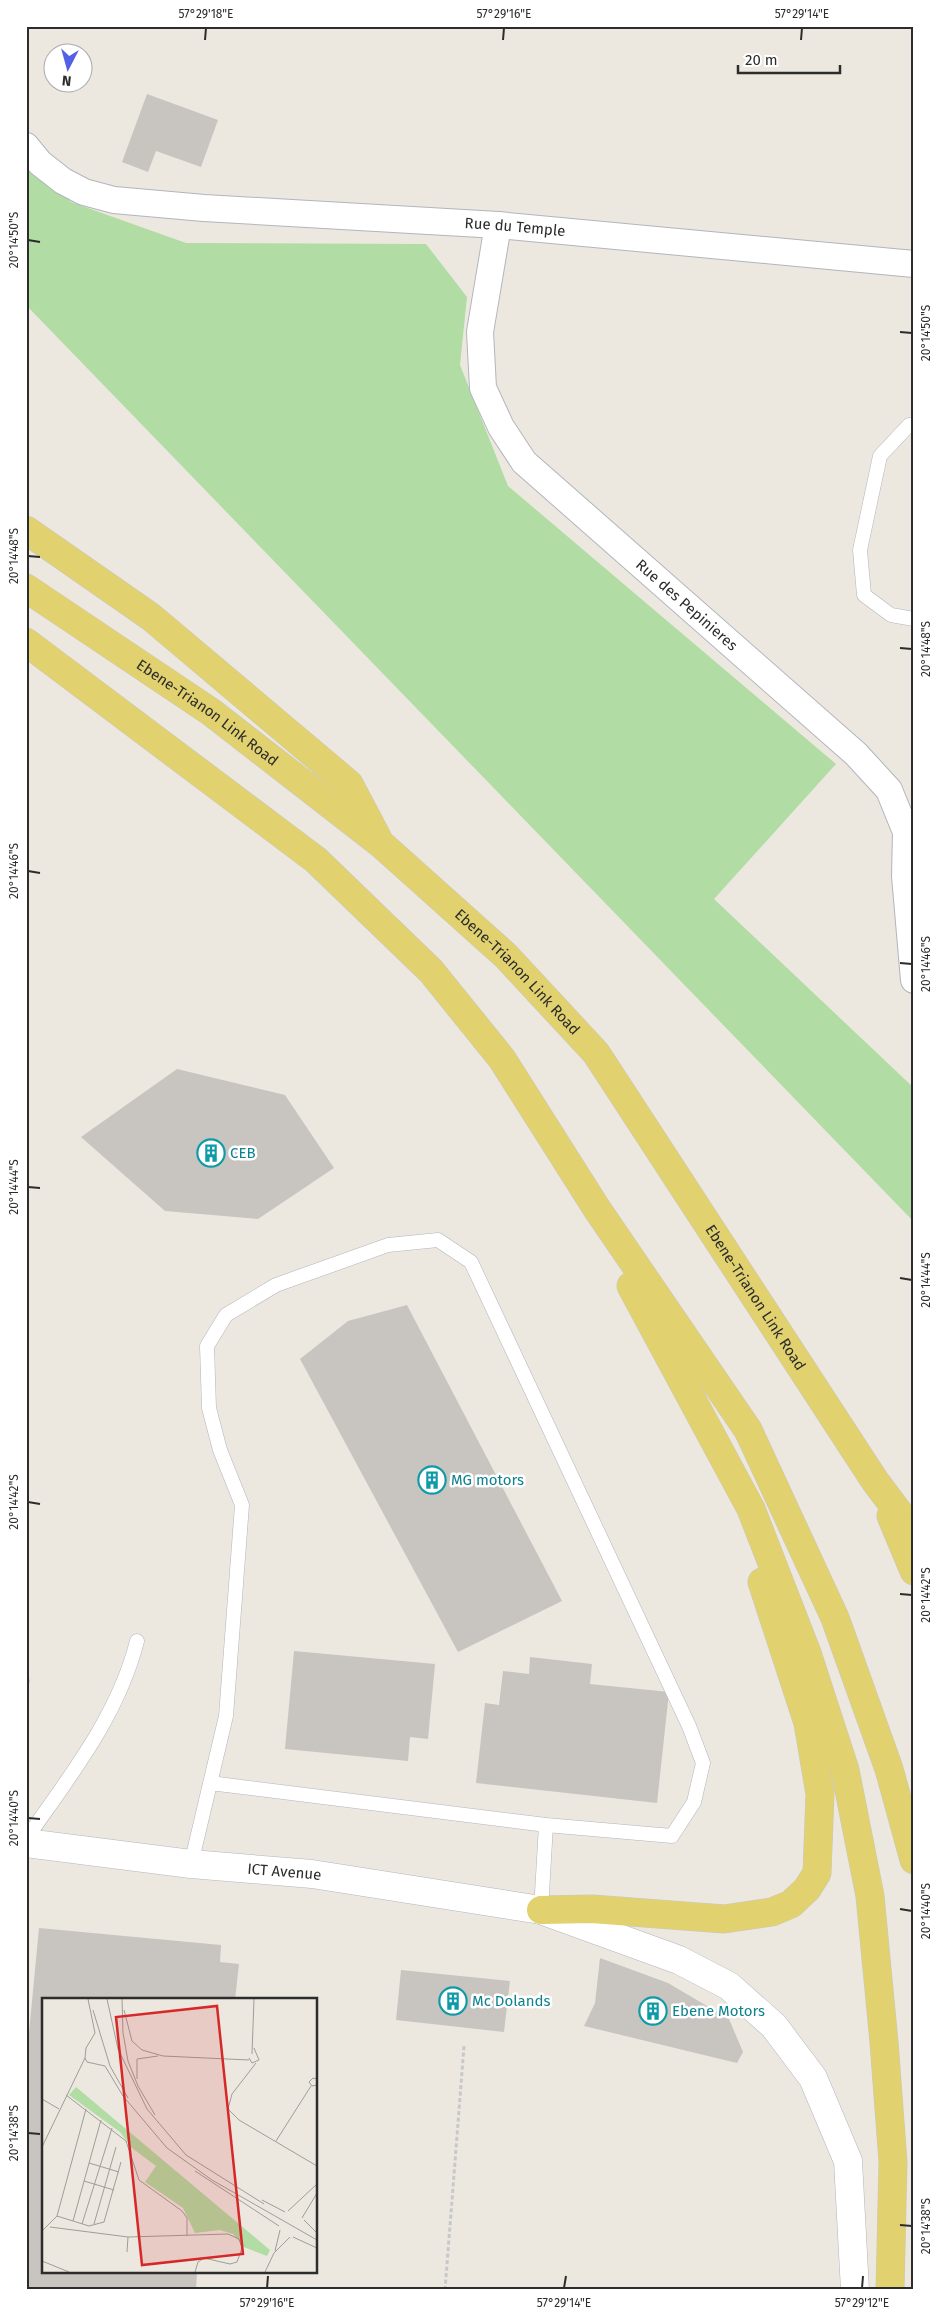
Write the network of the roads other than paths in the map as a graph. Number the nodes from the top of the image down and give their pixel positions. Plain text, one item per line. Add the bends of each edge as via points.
1 (26, 146) edge
2 (498, 225) junction
3 (914, 264) edge
4 (914, 425) edge
5 (26, 530) edge
6 (26, 588) edge
7 (914, 619) edge
8 (26, 642) edge
9 (26, 655) edge
10 (381, 844) junction
11 (316, 860) junction
12 (914, 980) edge
13 (597, 1210) junction
14 (875, 1481) junction
15 (751, 1509) junction
16 (914, 1533) edge
17 (914, 1571) edge
18 (137, 1641) dead end
19 (210, 1783) junction
20 (546, 1825) junction
21 (26, 1841) edge
22 (914, 1860) edge
23 (191, 1864) junction
24 (541, 1910) junction
25 (855, 2290) edge
26 (890, 2290) edge

1 - 2 street, Rue du Temple via 40,163 63,181 84,192 114,200
2 - 3 street, Rue du Temple
2 - 12 street, Rue des Pepinieres via 480,332 483,388 501,427 524,462 849,748 888,790 906,832 905,876
4 - 7 lane via 909,425 880,456 860,550 864,595 891,615
5 - 10 main road via 151,617 349,784
6 - 10 main road, Ebene-Trianon Link Road via 211,712
8 - 11 main road
9 - 11 main road
10 - 14 main road, Ebene-Trianon Link Road via 506,956 596,1053
11 - 13 main road via 431,971 502,1059
13 - 15 main road via 629,1283
13 - 22 main road via 748,1430 835,1618 889,1769
14 - 16 main road
14 - 17 main road
15 - 24 main road via 762,1586 808,1723 820,1794 817,1873 791,1904 772,1912 724,1919 592,1909
15 - 26 main road via 807,1654 845,1770 870,1896 893,2162
18 - 21 lane via 129,1672 97,1736
19 - 20 lane
19 - 20 lane via 226,1716 242,1505 220,1450 209,1408 207,1346 226,1315 276,1285 388,1245 438,1240 471,1262 690,1726 703,1764 694,1802 672,1836
19 - 23 lane
20 - 24 lane
21 - 23 main road, ICT Avenue
23 - 24 main road, ICT Avenue via 312,1874
24 - 25 main road, ICT Avenue via 679,1960 729,1986 774,2026 813,2078 848,2161

